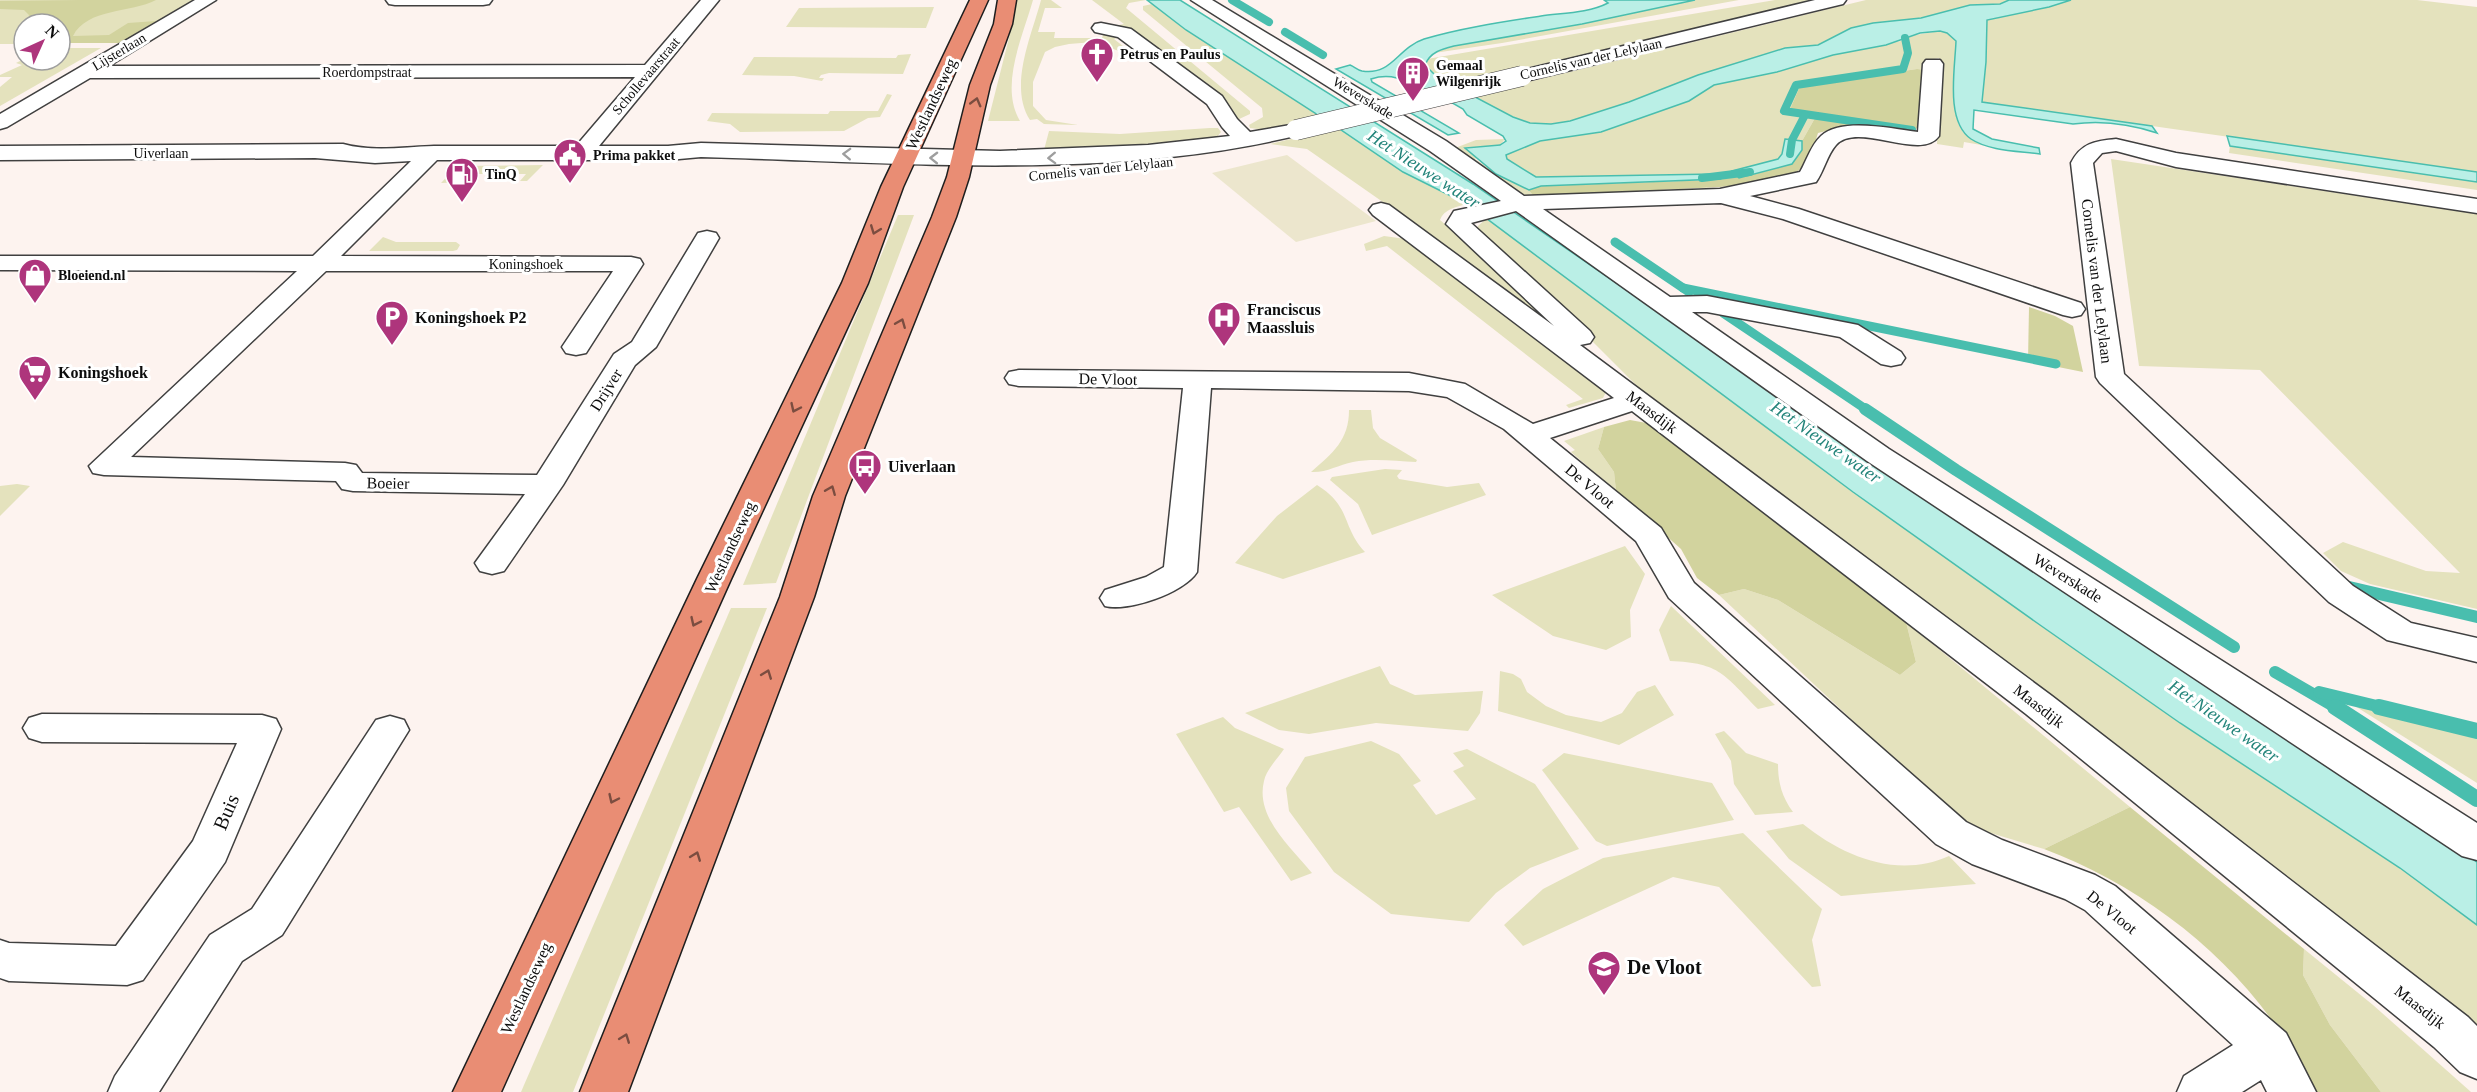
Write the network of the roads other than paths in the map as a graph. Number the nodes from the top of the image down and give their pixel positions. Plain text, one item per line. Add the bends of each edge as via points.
1 (207, 0) edge
2 (395, 0) edge
3 (427, 0) edge
4 (483, 0) edge
5 (710, 0) edge
6 (979, 0) edge
7 (1007, 0) edge
8 (1200, 0) edge
9 (1837, 0) edge
10 (1101, 28) dead end
11 (1933, 64) dead end
12 (649, 71) junction
13 (85, 72) junction
14 (0, 123) edge
15 (1244, 142) junction
16 (583, 152) junction
17 (0, 153) edge
18 (432, 153) junction
19 (902, 166) junction
20 (960, 168) junction
21 (1720, 196) junction
22 (1516, 204) junction
23 (2477, 206) edge
24 (1381, 210) dead end
25 (707, 238) dead end
26 (0, 263) edge
27 (320, 263) junction
28 (1663, 305) junction
29 (2072, 309) dead end
30 (576, 347) dead end
31 (1891, 358) dead end
32 (1591, 367) junction
33 (1018, 378) dead end
34 (1198, 380) junction
35 (1636, 400) junction
36 (1529, 435) junction
37 (547, 485) junction
38 (492, 563) dead end
39 (1117, 598) dead end
40 (2477, 650) edge
41 (42, 728) dead end
42 (390, 730) dead end
43 (2477, 844) edge
44 (0, 959) edge
45 (2269, 1048) junction
46 (2477, 1057) edge
47 (132, 1092) edge
48 (477, 1092) edge
49 (604, 1092) edge
50 (2202, 1092) edge
51 (2292, 1092) edge

1 - 13 street, Lijsterlaan
2 - 3 street
3 - 4 street
5 - 12 street, Schollevaarstraat
6 - 19 main road, Westlandseweg
20 -> 7 main road via 980,85 1003,24
8 - 22 street, Weverskade via 1382,109
9 - 15 street, Cornelis van der Lelylaan, bridge
10 - 15 street via 1124,33 1215,100
11 - 21 street via 1929,136 1921,139 1841,133 1830,138 1808,177
12 - 13 street, Roerdompstraat
12 - 16 street, Schollevaarstraat
13 - 14 street, Lijsterlaan
15 - 20 street, Cornelis van der Lelylaan via 1217,153 1142,167 1016,178
16 - 18 street, Uiverlaan
16 - 19 street, Uiverlaan
17 - 18 street, Uiverlaan
18 - 27 street
19 - 20 street, Cornelis van der Lelylaan
19 -> 48 main road, Westlandseweg via 855,282
49 -> 20 main road via 797,597 829,496 944,217
21 - 22 street
21 - 29 street via 1791,214
22 - 28 street, Weverskade
22 - 32 street via 1462,216 1458,224 1584,341
23 - 40 street, Cornelis van der Lelylaan via 2176,160 2116,145 2096,147 2082,163 2110,377 2341,594 2400,632
24 - 32 street, Maasdijk
25 - 37 street, Drijver via 642,347 624,360
26 - 27 street, Koningshoek
27 - 30 street, Koningshoek via 631,264
27 - 37 street, Boeier via 104,466 345,472 353,483
28 - 31 street via 1707,304 1848,331
28 - 43 street, Weverskade via 1878,455
32 - 35 street, Maasdijk
33 - 34 street, De Vloot
34 - 36 street, De Vloot via 1409,382 1455,390
34 - 39 street via 1180,572 1158,585
35 - 36 street
35 - 46 street, Maasdijk via 2039,705 2451,1032
36 - 45 street, De Vloot via 1649,535 1681,590 1951,832 1988,852 2080,886 2100,898
37 - 38 street
41 - 44 street, Buis via 262,729 210,850 127,966
42 - 47 street via 267,922 226,948
45 - 50 street
45 - 51 street, De Vloot

